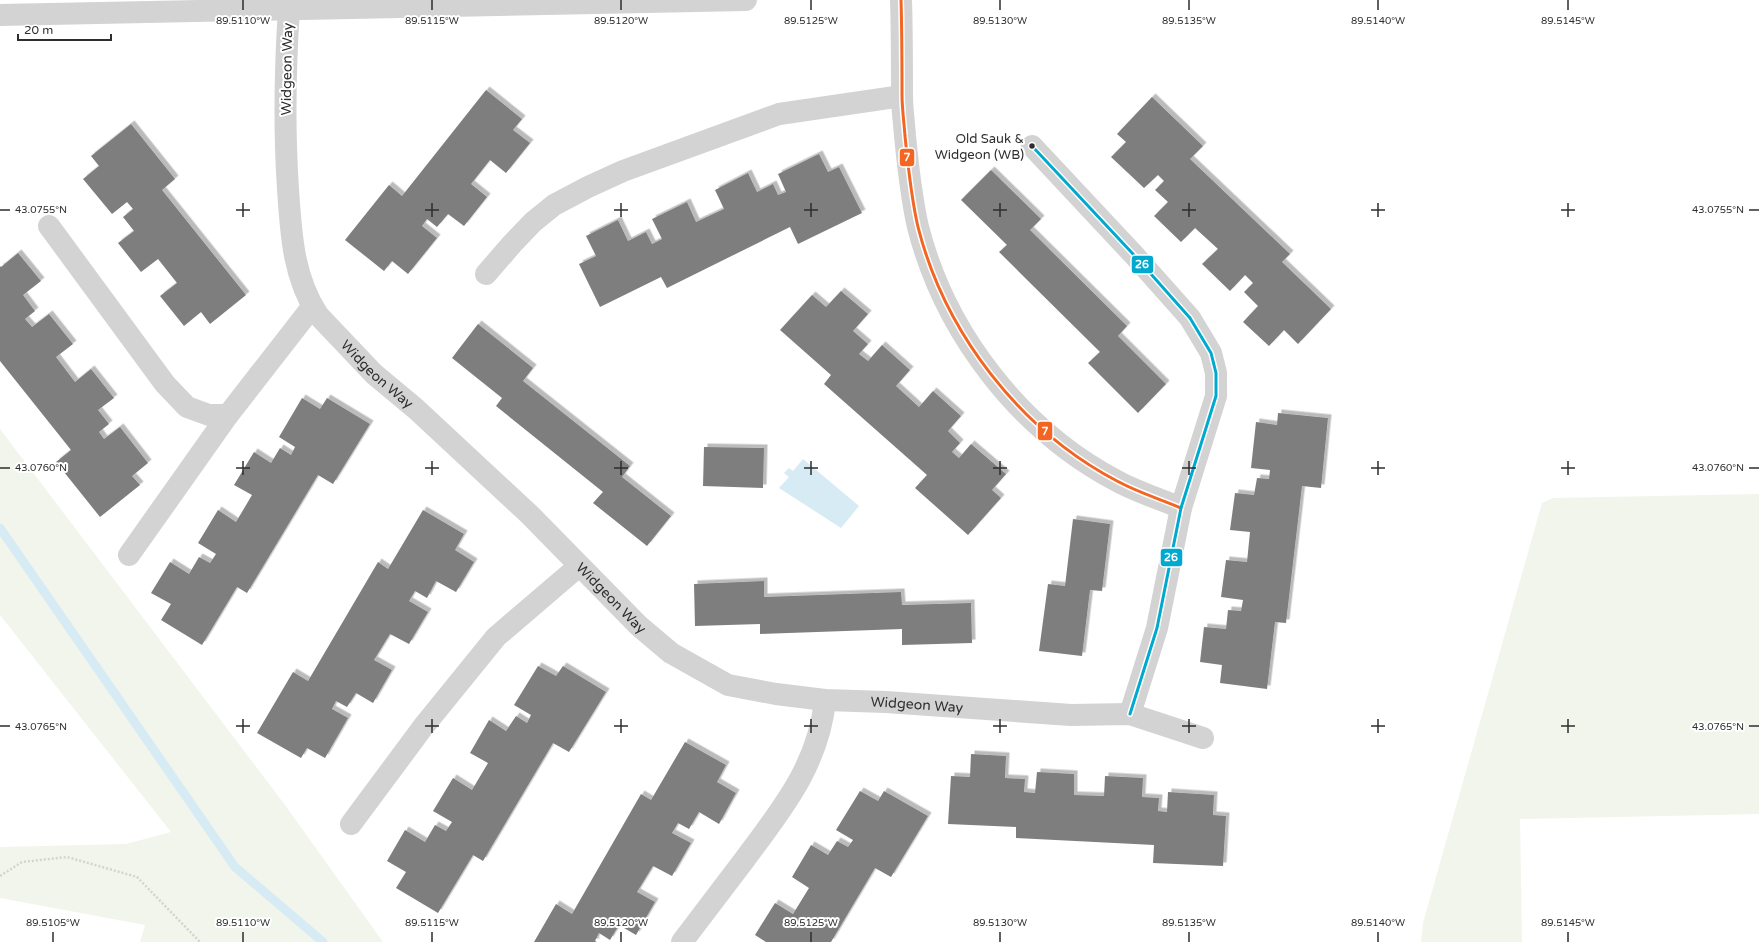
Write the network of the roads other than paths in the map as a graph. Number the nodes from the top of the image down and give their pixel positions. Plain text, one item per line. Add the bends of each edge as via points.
1 (746, 0) edge
2 (902, 0) edge
3 (627, 1) edge
4 (192, 5) edge
5 (289, 9) junction
6 (0, 15) edge
7 (902, 96) junction
8 (1032, 146) dead end
9 (50, 226) dead end
10 (486, 274) dead end
11 (312, 307) junction
12 (228, 415) junction
13 (1181, 508) junction
14 (129, 555) dead end
15 (579, 566) junction
16 (825, 700) junction
17 (1130, 714) junction
18 (1203, 738) dead end
19 (351, 824) dead end
20 (682, 942) edge

1 - 3 street
2 - 7 street
3 - 5 street
4 - 5 street
4 - 6 street
5 - 11 street, Widgeon Way via 286,155 292,241 296,266
7 - 10 street via 780,114 624,171 554,205 533,222
7 - 13 street via 908,163 918,227 941,294 986,370 1043,431 1083,460 1117,481
8 - 13 street via 1134,254 1190,318 1212,353 1216,373 1216,396
9 - 12 street via 165,384 186,407 209,415
11 - 12 street
11 - 15 street, Widgeon Way via 374,374 530,515
12 - 14 street
13 - 17 street via 1157,628
15 - 16 street, Widgeon Way via 639,626 671,653 728,685
15 - 19 street via 496,637 423,727
16 - 17 street, Widgeon Way via 1071,715
16 - 20 street via 823,723 799,783 771,825
17 - 18 street, Widgeon Way

